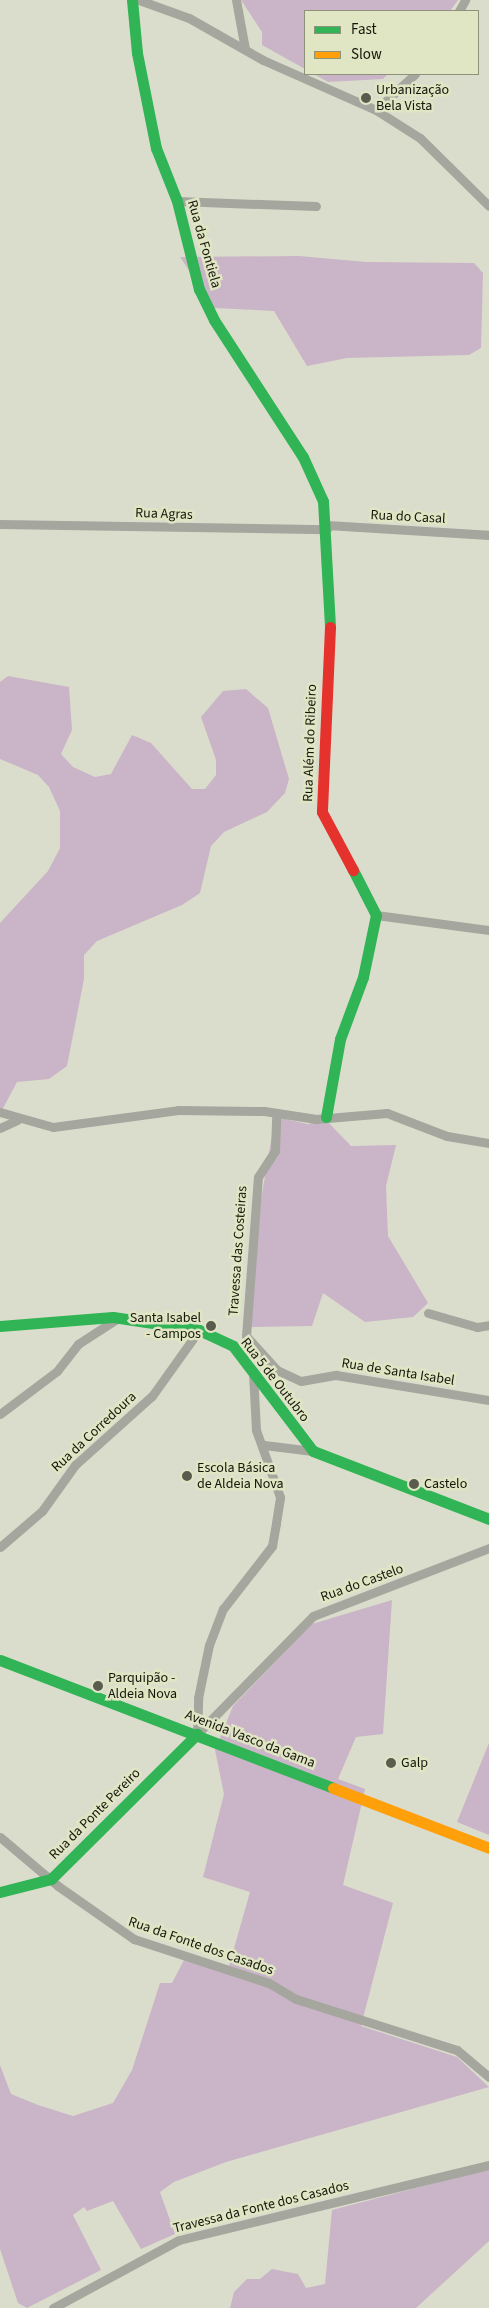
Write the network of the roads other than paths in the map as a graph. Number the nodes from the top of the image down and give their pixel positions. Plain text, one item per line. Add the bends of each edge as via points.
1 (132, 0) edge
2 (139, 0) edge
3 (236, 0) edge
4 (245, 48) junction
5 (415, 75) edge
6 (376, 110) junction
7 (177, 200) junction
8 (316, 206) dead end
9 (489, 206) edge
10 (0, 524) edge
11 (327, 527) junction
12 (489, 535) edge
13 (376, 915) junction
14 (489, 930) edge
15 (0, 1112) edge
16 (276, 1113) junction
17 (326, 1117) junction
18 (16, 1120) junction
19 (0, 1128) edge
20 (489, 1143) edge
21 (428, 1313) dead end
22 (118, 1318) junction
23 (489, 1325) edge
24 (0, 1326) edge
25 (199, 1330) junction
26 (246, 1336) junction
27 (233, 1346) junction
28 (253, 1371) junction
29 (489, 1400) edge
30 (0, 1414) edge
31 (264, 1445) junction
32 (313, 1451) junction
33 (489, 1519) edge
34 (0, 1546) edge
35 (489, 1548) edge
36 (0, 1660) edge
37 (197, 1734) junction
38 (0, 1836) edge
39 (489, 1848) edge
40 (51, 1879) junction
41 (0, 1892) edge
42 (489, 2077) edge
43 (489, 2165) edge
44 (53, 2308) edge

1 - 7 street, Rua da Fontiela via 148,110
2 - 4 street via 189,18
3 - 4 street
4 - 6 street
5 - 6 street
6 - 9 street via 420,138
7 - 8 street
7 - 11 street, Rua da Fontiela via 190,258 214,320 303,457 323,501
10 - 11 street, Rua Agras
11 - 12 street, Rua do Casal
11 - 13 street, Rua Além do Ribeiro via 331,614 322,812
13 - 14 street
13 - 17 street via 366,969 340,1039
15 - 18 street
16 - 17 street
16 - 18 street via 178,1110 53,1127
16 - 26 street, Travessa das Costeiras via 274,1151 258,1177
17 - 20 street via 387,1113 447,1136
18 - 19 street
21 - 23 street via 477,1327
22 - 24 street, Rua 5 de Outubro
22 - 25 street, Rua 5 de Outubro
22 - 30 street via 78,1344 57,1371
25 - 27 street, Rua 5 de Outubro
25 - 34 street, Rua da Corredoura via 152,1396 75,1465 42,1511
26 - 27 street
26 - 29 street, Rua de Santa Isabel via 277,1370 301,1381 336,1375 359,1377
27 - 28 street, Rua 5 de Outubro
28 - 31 street via 256,1430
28 - 32 street, Rua 5 de Outubro
31 - 32 street
31 - 37 street via 280,1497 272,1546 223,1609 205,1663
32 - 33 street
35 - 37 street, Rua do Castelo via 312,1616
36 - 37 street, Avenida Vasco da Gama
37 - 39 street, Avenida Vasco da Gama
37 - 40 street, Rua da Ponte Pereiro
38 - 40 street, Rua da Fonte dos Casados
40 - 41 street, Rua da Ponte Pereiro
40 - 42 street, Rua da Fonte dos Casados via 134,1939 269,1983 296,1999 457,2050
43 - 44 street, Travessa da Fonte dos Casados via 179,2240

